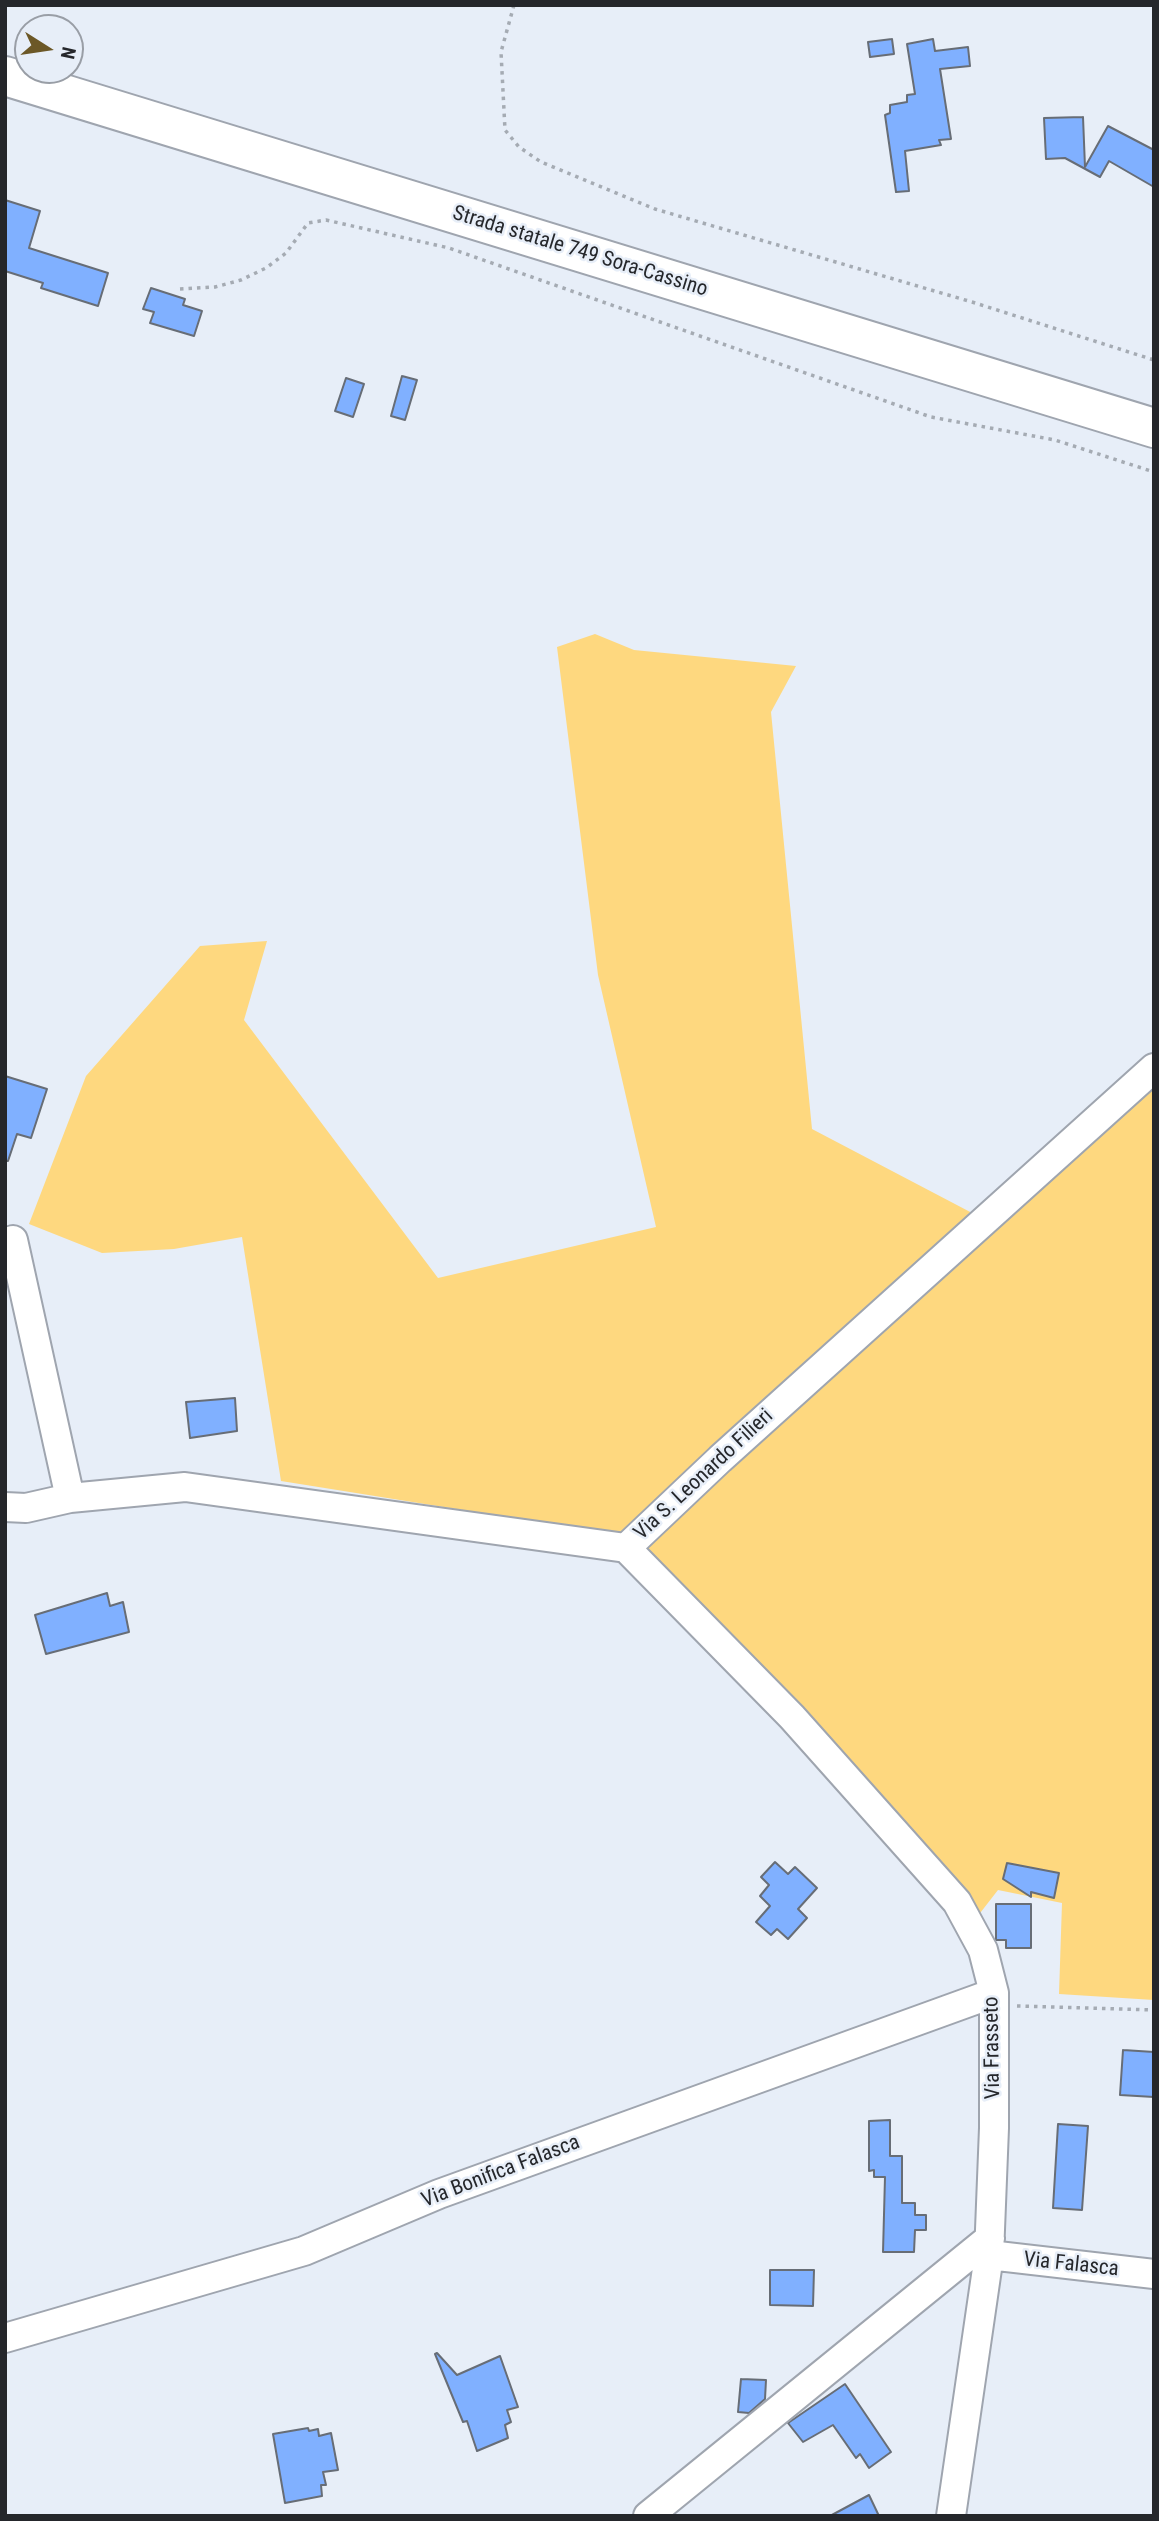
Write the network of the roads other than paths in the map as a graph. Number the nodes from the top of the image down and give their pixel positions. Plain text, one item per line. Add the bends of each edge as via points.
1 (5, 76) edge
2 (5, 94) edge
3 (72, 96) junction
4 (1154, 428) edge
5 (1154, 1068) edge
6 (13, 1240) dead end
7 (70, 1498) junction
8 (5, 1507) edge
9 (626, 1548) junction
10 (994, 1999) junction
11 (989, 2247) junction
12 (1154, 2274) edge
13 (5, 2338) edge
14 (648, 2516) edge
15 (951, 2516) edge

1 - 3 highway, Strada statale 749 Sora-Cassino
2 - 3 street
3 - 4 highway, Strada statale 749 Sora-Cassino
5 - 9 street, Via S. Leonardo Filieri
6 - 7 street
7 - 8 street, Via S. Leonardo Filieri via 26,1508
7 - 9 street, Via S. Leonardo Filieri via 185,1487
9 - 10 street, Via Frasseto via 792,1717 957,1902 983,1950
10 - 11 street, Via Frasseto
10 - 13 street, Via Bonifica Falasca via 439,2193 304,2251
11 - 12 street, Via Falasca
11 - 14 street
11 - 15 street, Via Frasseto

